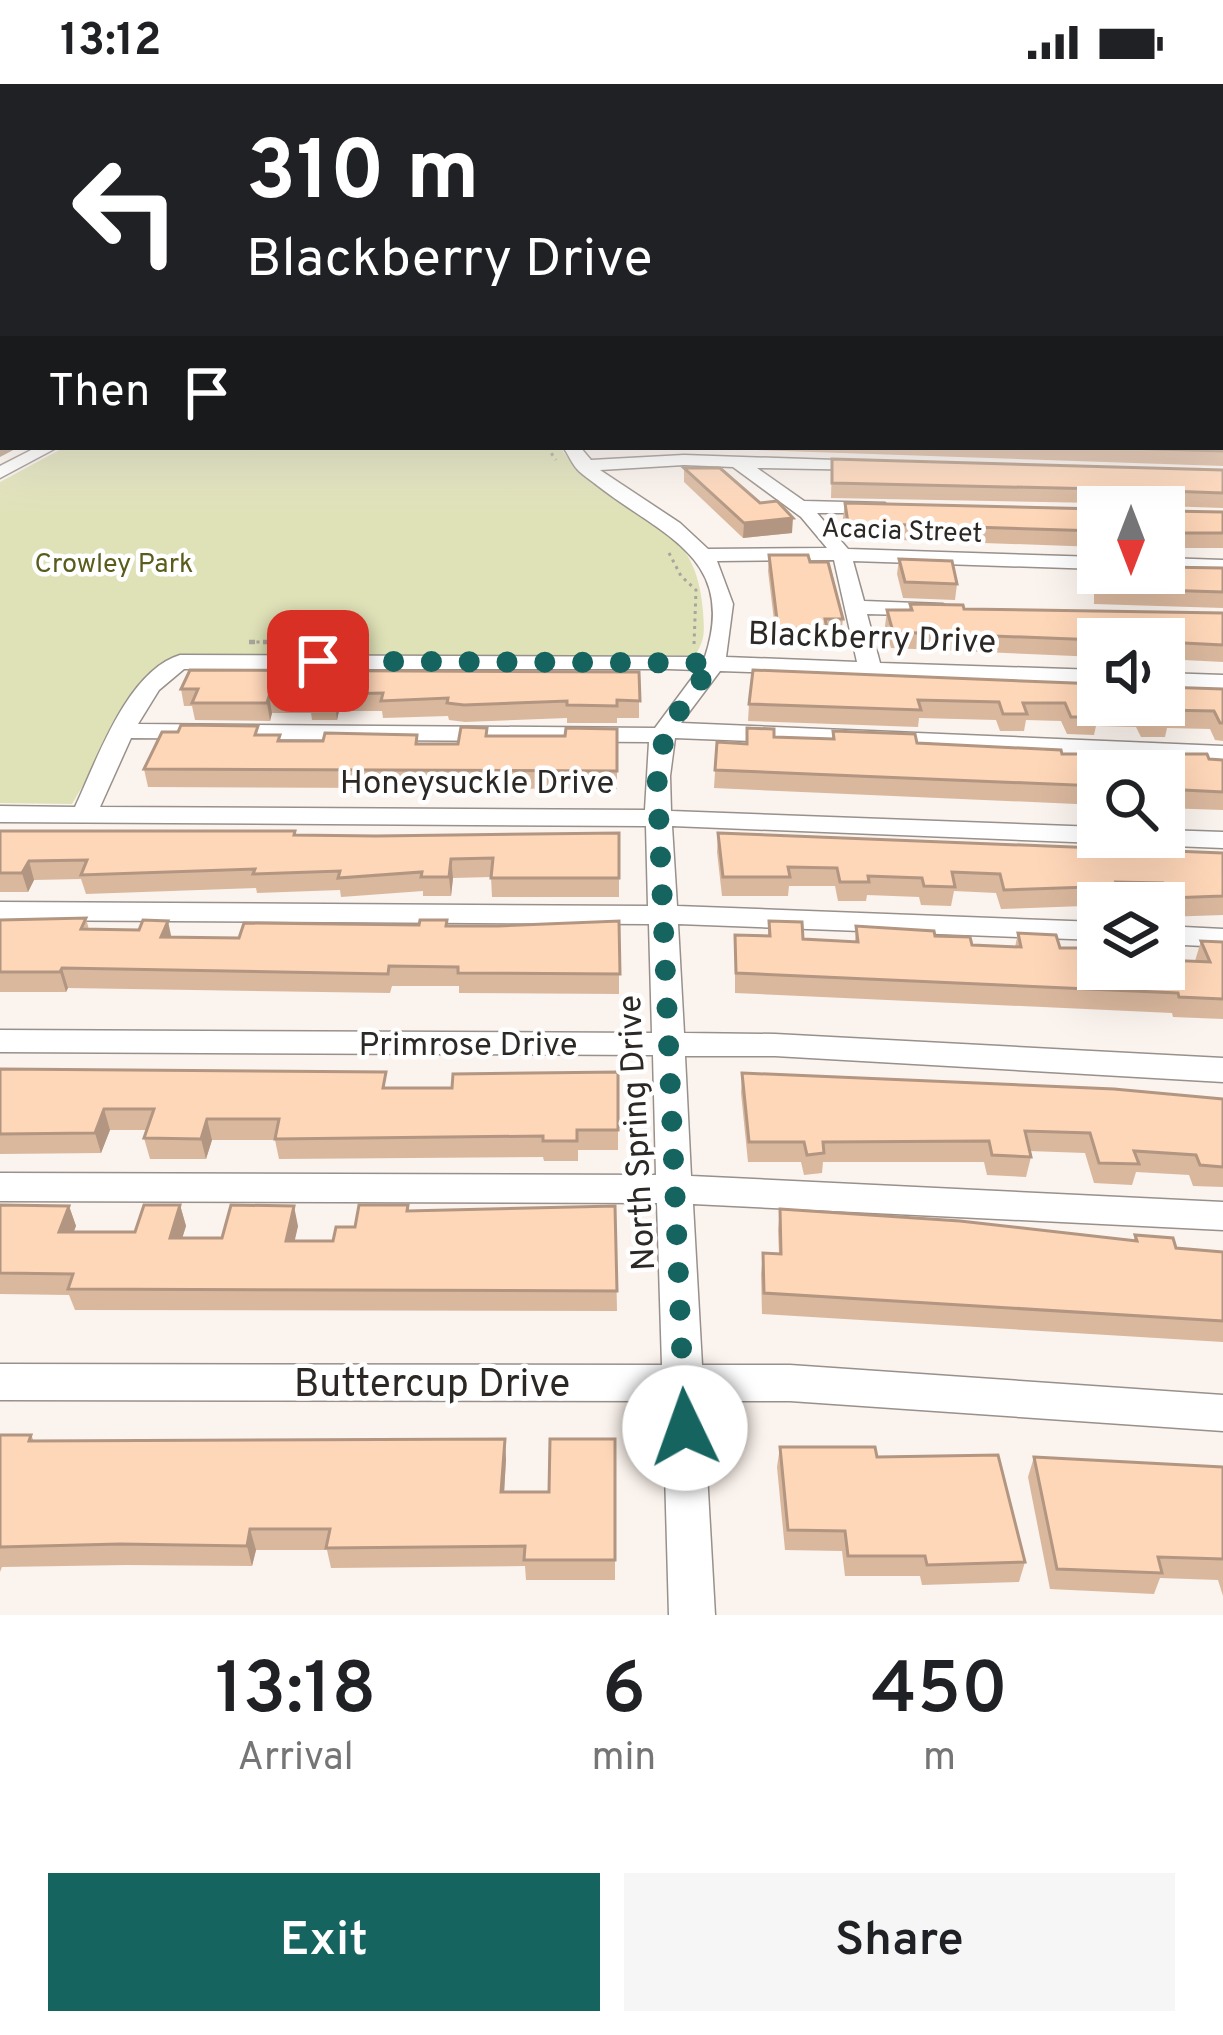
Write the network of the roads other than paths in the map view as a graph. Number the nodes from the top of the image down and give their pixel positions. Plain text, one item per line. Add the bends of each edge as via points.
1 (44, 450) edge
2 (685, 453) edge
3 (0, 456) edge
4 (21, 461) junction
5 (574, 461) edge
6 (738, 462) junction
7 (890, 466) edge
8 (0, 473) edge
9 (800, 507) junction
10 (893, 507) edge
11 (842, 554) junction
12 (704, 555) junction
13 (1077, 562) edge
14 (1185, 565) edge
15 (1223, 566) edge
16 (855, 608) junction
17 (964, 611) edge
18 (704, 657) junction
19 (870, 669) junction
20 (1077, 676) edge
21 (1185, 681) edge
22 (1223, 682) edge
23 (125, 731) junction
24 (665, 733) junction
25 (1223, 753) edge
26 (0, 814) edge
27 (84, 814) junction
28 (658, 818) junction
29 (1077, 834) edge
30 (1185, 838) edge
31 (1223, 840) edge
32 (0, 911) edge
33 (662, 915) junction
34 (1077, 931) edge
35 (1185, 936) edge
36 (1223, 938) edge
37 (0, 1041) edge
38 (667, 1044) junction
39 (1223, 1070) edge
40 (0, 1187) edge
41 (673, 1190) junction
42 (1223, 1216) edge
43 (0, 1382) edge
44 (682, 1382) junction
45 (1223, 1414) edge
46 (692, 1615) edge

1 - 4 street
2 - 5 street
2 - 6 street
3 - 4 street
4 - 8 street
5 - 12 street via 671,521
6 - 7 street
6 - 9 street
9 - 10 street
9 - 11 street
11 - 12 street, Acacia Street
11 - 13 street, Acacia Street
11 - 16 street
12 - 18 street, North Spring Drive via 722,618
14 - 15 street
16 - 17 street
16 - 19 street
18 - 19 street, Blackberry Drive
18 - 23 street, Blackberry Drive via 180,662 159,672
18 - 24 street, North Spring Drive
19 - 20 street, Blackberry Drive
21 - 22 street
23 - 24 street
23 - 27 street, Blackberry Drive
24 - 25 street
24 - 28 street, North Spring Drive
26 - 27 street, Honeysuckle Drive
27 - 28 street, Honeysuckle Drive
28 - 29 street, Honeysuckle Drive
28 - 33 street, North Spring Drive
30 - 31 street
32 - 33 street
33 - 34 street
33 - 38 street, North Spring Drive
35 - 36 street
37 - 38 street, Primrose Drive
38 - 39 street, Primrose Drive
38 - 41 street, North Spring Drive
40 - 41 street
41 - 42 street
41 - 44 street, North Spring Drive
43 - 44 street, Buttercup Drive
44 - 45 street, Buttercup Drive
44 - 46 street, North Spring Drive

